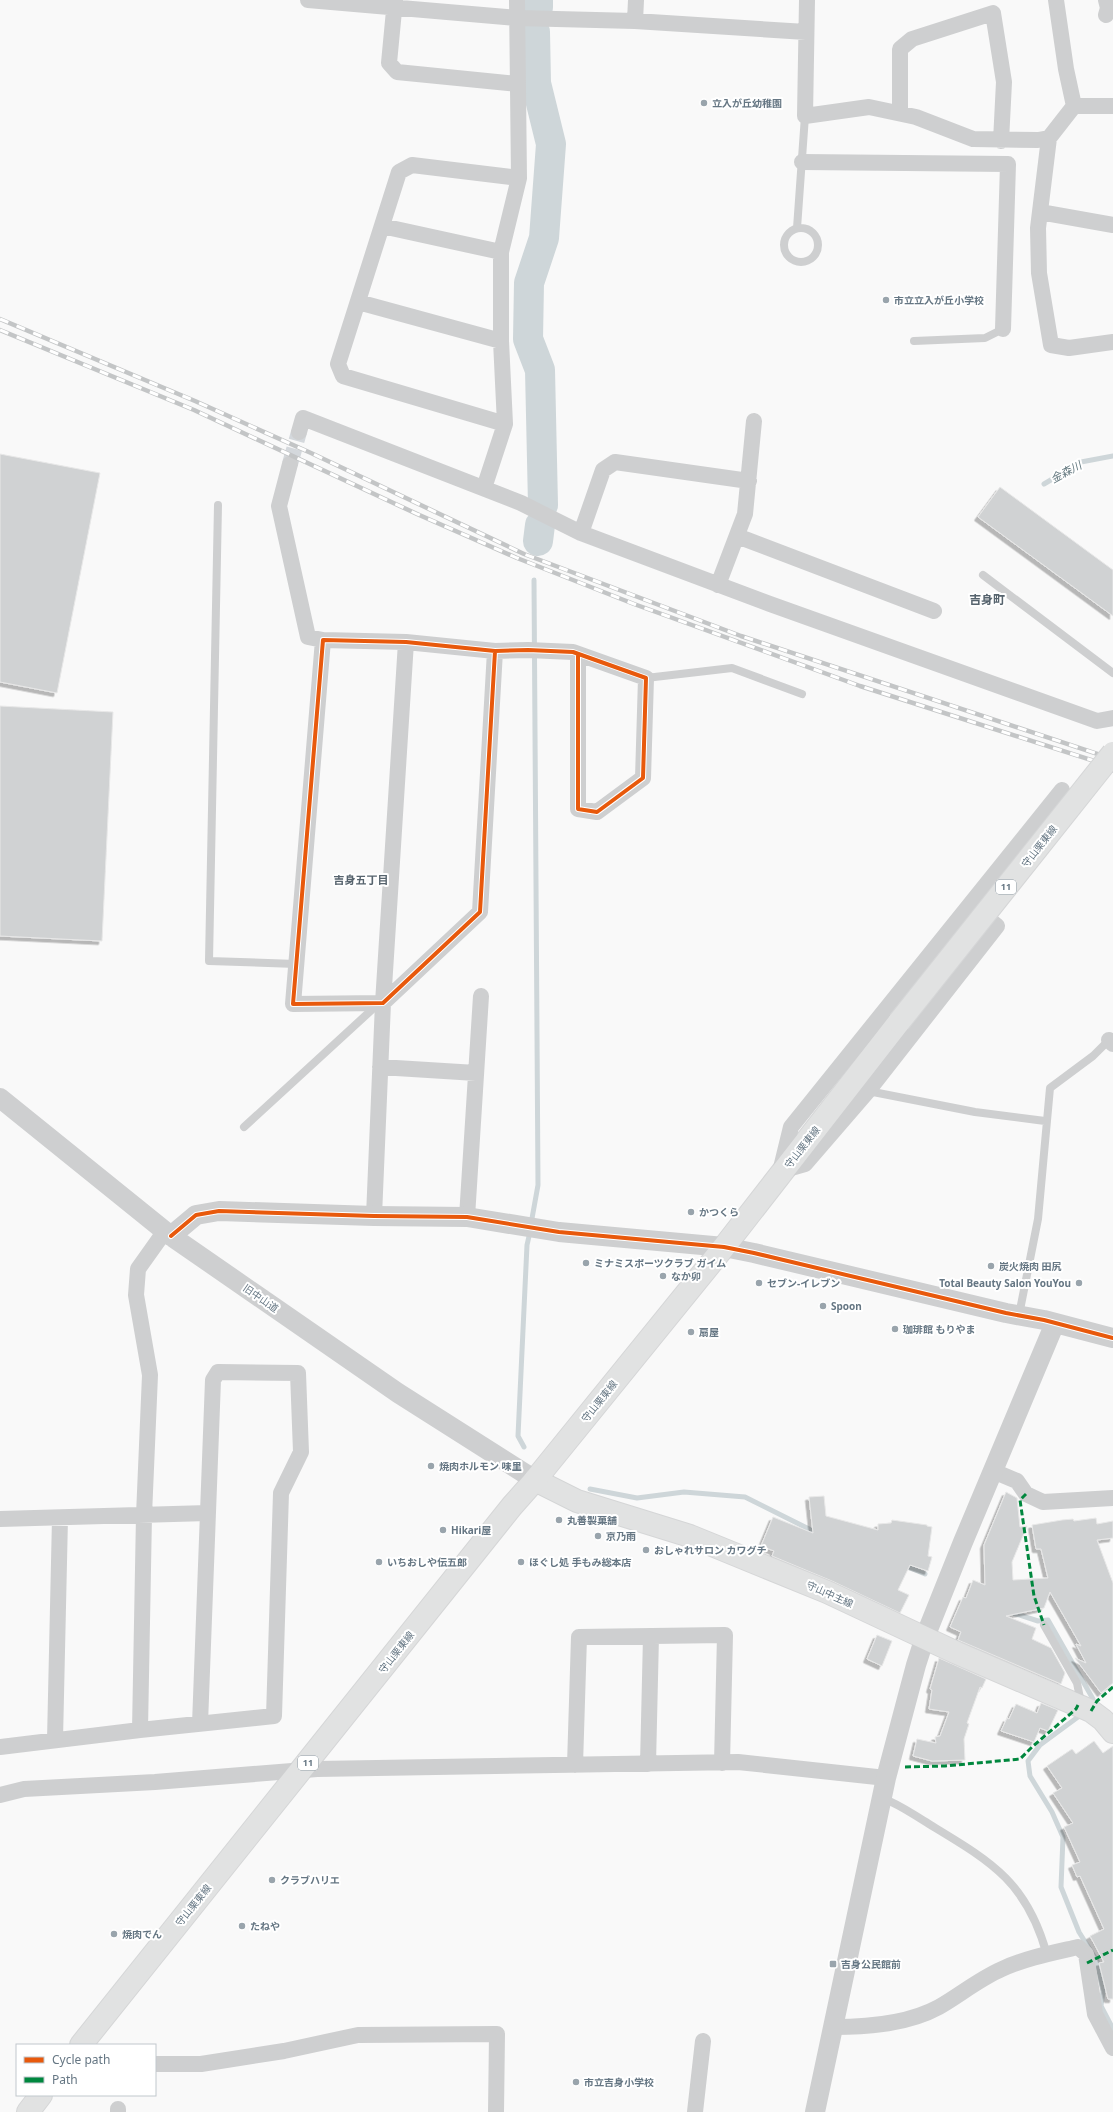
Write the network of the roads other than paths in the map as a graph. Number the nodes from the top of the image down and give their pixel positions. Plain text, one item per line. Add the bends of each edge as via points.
1 (308, 0) edge
2 (517, 0) edge
3 (636, 0) edge
4 (807, 0) edge
5 (1056, 0) edge
6 (394, 4) edge
7 (992, 6) edge
8 (517, 18) junction
9 (635, 21) junction
10 (806, 32) junction
11 (518, 84) junction
12 (1074, 106) junction
13 (1113, 106) edge
14 (900, 113) junction
15 (805, 116) junction
16 (1049, 138) junction
17 (1001, 141) junction
18 (802, 162) junction
19 (519, 178) junction
20 (1040, 212) junction
21 (1113, 225) edge
22 (382, 226) junction
23 (797, 228) junction
24 (501, 252) junction
25 (358, 302) junction
26 (1003, 329) joint
27 (914, 341) dead end
28 (501, 342) junction
29 (1113, 342) edge
30 (754, 421) dead end
31 (505, 424) junction
32 (299, 432) tunnel mouth
33 (290, 464) tunnel mouth
34 (749, 481) junction
35 (484, 488) junction
36 (218, 505) dead end
37 (580, 533) junction
38 (737, 536) junction
39 (983, 575) dead end
40 (718, 585) junction
41 (934, 611) dead end
42 (323, 640) junction
43 (406, 642) junction
44 (495, 651) junction
45 (578, 654) junction
46 (1113, 673) edge
47 (646, 678) junction
48 (802, 694) dead end
49 (1113, 718) edge
50 (1113, 752) edge
51 (1062, 790) dead end
52 (970, 904) junction
53 (296, 964) junction
54 (481, 996) dead end
55 (381, 1003) junction
56 (1112, 1040) edge
57 (380, 1067) junction
58 (476, 1072) junction
59 (868, 1091) junction
60 (0, 1098) edge
61 (1045, 1121) junction
62 (244, 1127) dead end
63 (782, 1173) junction
64 (374, 1216) junction
65 (467, 1217) junction
66 (168, 1233) junction
67 (724, 1248) junction
68 (1018, 1315) junction
69 (1055, 1323) junction
70 (1113, 1338) edge
71 (993, 1471) junction
72 (535, 1480) junction
73 (1113, 1498) edge
74 (208, 1513) junction
75 (144, 1515) junction
76 (60, 1518) junction
77 (0, 1519) edge
78 (1044, 1625) dead end
79 (651, 1636) junction
80 (925, 1637) junction
81 (1078, 1705) junction
82 (200, 1724) junction
83 (140, 1730) junction
84 (1113, 1732) edge
85 (55, 1740) junction
86 (0, 1747) edge
87 (722, 1763) junction
88 (648, 1764) junction
89 (575, 1765) junction
90 (302, 1770) junction
91 (886, 1778) junction
92 (0, 1795) edge
93 (882, 1798) junction
94 (1047, 1955) junction
95 (834, 2027) junction
96 (703, 2041) dead end
97 (82, 2044) edge
98 (1113, 2048) edge
99 (156, 2064) edge
100 (40, 2096) edge
101 (28, 2112) edge
102 (496, 2112) edge
103 (695, 2112) edge
104 (815, 2112) edge

1 - 6 street
2 - 8 street
3 - 9 street
4 - 10 street
5 - 12 street
6 - 8 street
6 - 11 street via 389,62 397,72
7 - 14 street via 912,39 900,49
7 - 17 street via 1004,82
8 - 9 street
8 - 11 street
9 - 10 street
10 - 15 street
11 - 19 street
12 - 13 street
12 - 16 street
14 - 15 street via 869,107
14 - 17 street via 974,140
15 - 18 lane
16 - 17 street
16 - 20 street
18 - 23 lane
18 - 26 street via 1008,164
19 - 22 street via 412,166 399,172
19 - 24 street
20 - 21 street
20 - 29 street via 1039,273 1051,345 1069,348
22 - 24 street
22 - 25 street
23 - 23 lane via 813,232 818,241 819,247 814,257 805,262 793,260 785,252 787,235
24 - 28 street
25 - 28 street
25 - 31 street via 338,364 343,376
26 - 27 lane via 985,338
28 - 31 street
30 - 34 street
31 - 35 street
32 - 35 street via 303,418
33 - 42 street via 279,506 308,637
34 - 37 street via 615,462 603,470
34 - 38 street via 746,514
35 - 37 street via 521,503
36 - 53 lane via 209,961
37 - 40 street
38 - 40 street
38 - 41 street
39 - 46 lane
40 - 49 street via 1097,720
42 - 43 street
42 - 53 street
43 - 44 street
43 - 55 street
44 - 45 street via 534,650
44 - 55 street via 480,912
45 - 47 street
45 - 47 street via 578,809 597,812 643,778
47 - 48 lane via 732,668
50 - 63 main road, 守山栗東線 / 11, bridge
51 - 52 street
52 - 59 street via 997,926
52 - 63 street via 791,1127
53 - 55 street via 293,1004
54 - 58 street
55 - 57 street
55 - 62 lane
56 - 61 lane via 1050,1088
57 - 58 street
57 - 64 street
58 - 65 street
59 - 61 lane via 975,1112
59 - 63 street via 805,1164
60 - 66 street, 旧中山道
61 - 68 lane via 1038,1219
63 - 67 main road, 守山栗東線 / 11
64 - 65 street
64 - 66 street via 219,1211 196,1215
65 - 67 street via 567,1233
66 - 72 street, 旧中山道 via 398,1393
66 - 75 street via 138,1269 136,1295 150,1375
67 - 68 street via 761,1254
67 - 72 main road, 守山栗東線 / 11
68 - 69 street
69 - 70 street
69 - 71 street
71 - 73 street via 1017,1481 1026,1494 1043,1502
71 - 80 street
72 - 80 main road, 守山中主線 via 577,1501 690,1536 827,1592
72 - 90 main road, 守山栗東線 / 11
74 - 75 street
74 - 82 street
74 - 82 street via 213,1380 218,1372 298,1373 301,1452 281,1493 274,1716
75 - 76 street
75 - 83 street
76 - 77 street
76 - 85 street
78 - 81 lane via 1077,1683 1080,1698
79 - 87 street via 725,1635
79 - 88 street
79 - 89 street via 579,1637
80 - 81 main road, 守山中主線
80 - 91 street
81 - 84 main road, 守山中主線 via 1103,1720
82 - 83 street
83 - 85 street
85 - 86 street
87 - 88 street
87 - 91 street via 738,1762
88 - 89 street
89 - 90 street
90 - 92 street via 24,1789
90 - 97 main road, 守山栗東線 / 11
91 - 93 street
93 - 94 lane via 904,1807 1000,1870 1026,1903
93 - 95 street
94 - 95 street via 1025,1959 1000,1970 938,2007 914,2017 862,2027
94 - 98 street via 1078,1947 1086,1954 1095,2014
95 - 104 street
96 - 103 street
99 - 102 street via 201,2064 284,2051 358,2035 497,2034
100 - 101 main road

